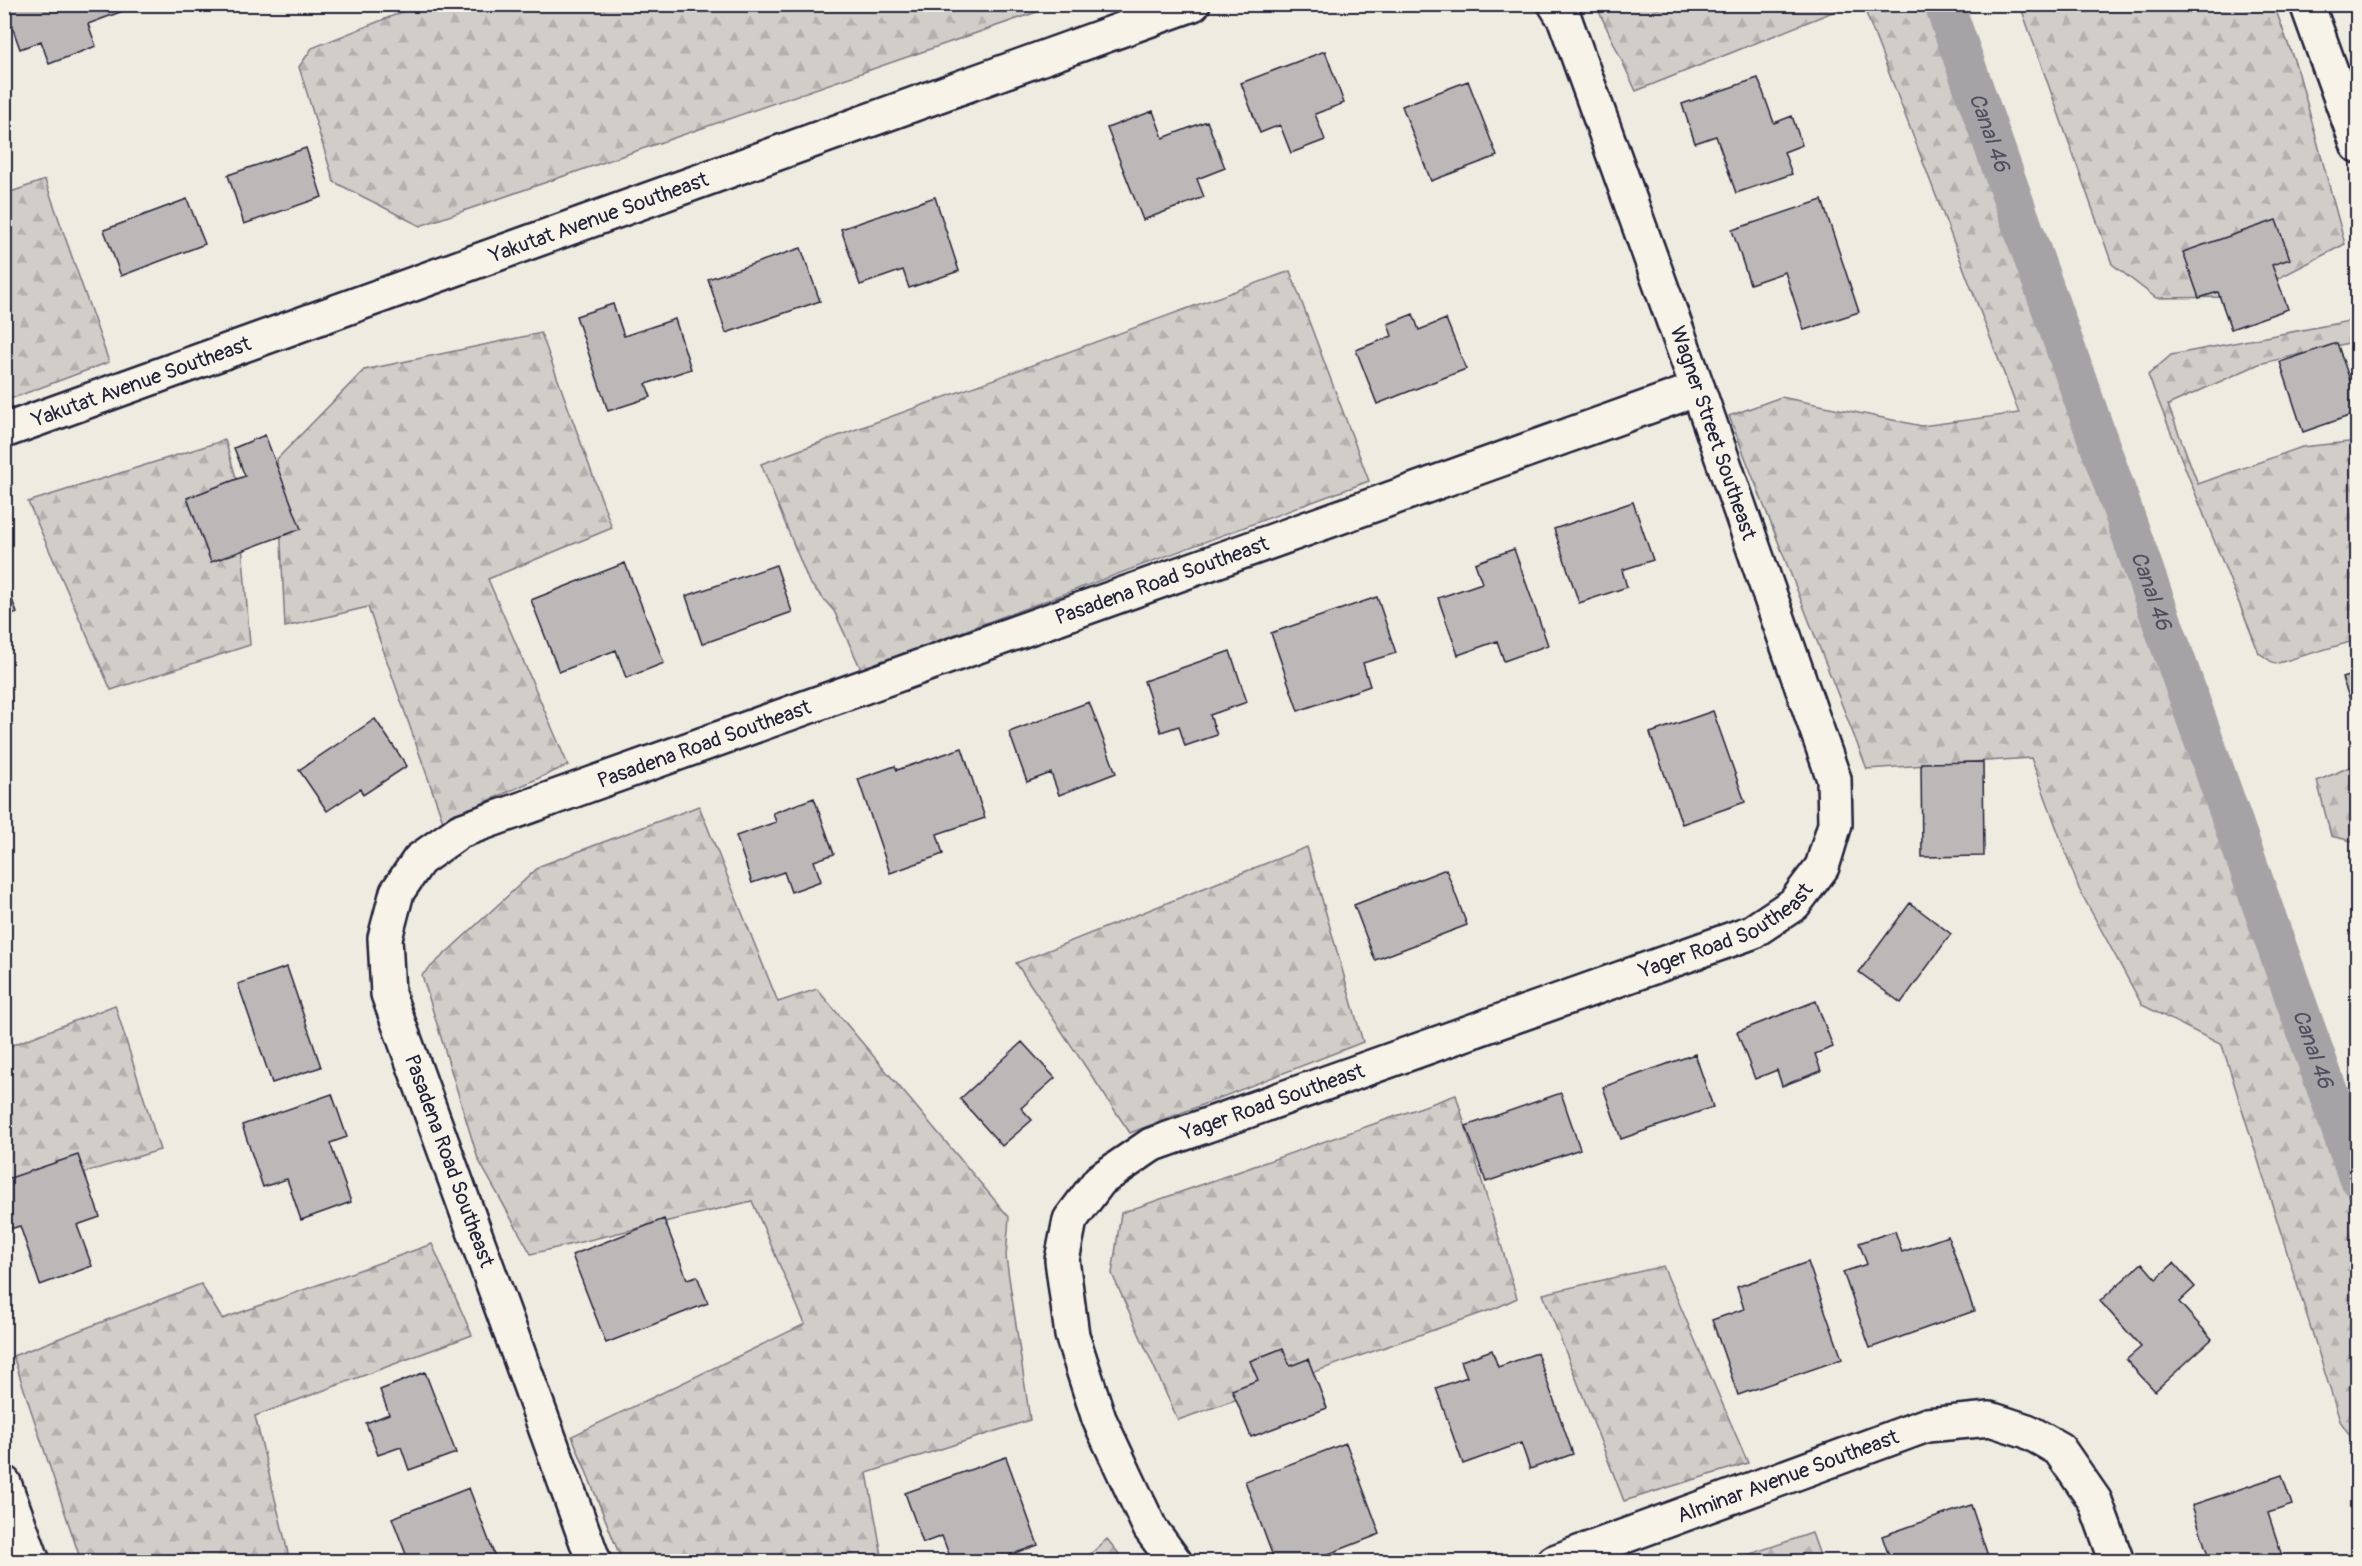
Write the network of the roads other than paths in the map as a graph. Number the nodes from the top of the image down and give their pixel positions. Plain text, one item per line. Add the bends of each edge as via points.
1 (1192, 4) edge
2 (1555, 4) edge
3 (2307, 4) edge
4 (2358, 146) edge
5 (1698, 389) junction
6 (4, 431) edge
7 (1822, 867) joint
8 (4, 1483) edge
9 (33, 1562) edge
10 (594, 1562) edge
11 (1175, 1562) edge
12 (1554, 1562) edge
13 (2117, 1562) edge

1 - 6 street, Yakutat Avenue Southeast
2 - 5 street, Wagner Street Southeast via 1565,20
3 - 4 street
5 - 7 street, Wagner Street Southeast via 1834,779 1835,825
5 - 10 street, Pasadena Road Southeast via 460,831 419,860 397,892 385,938 388,994
7 - 11 street, Yager Road Southeast via 1794,904 1752,932 1151,1145 1100,1180 1070,1220 1062,1260 1072,1335 1108,1439 1150,1528
8 - 9 street
12 - 13 street, Alminar Avenue Southeast via 1927,1425 1990,1419 2027,1431 2059,1449 2095,1501

